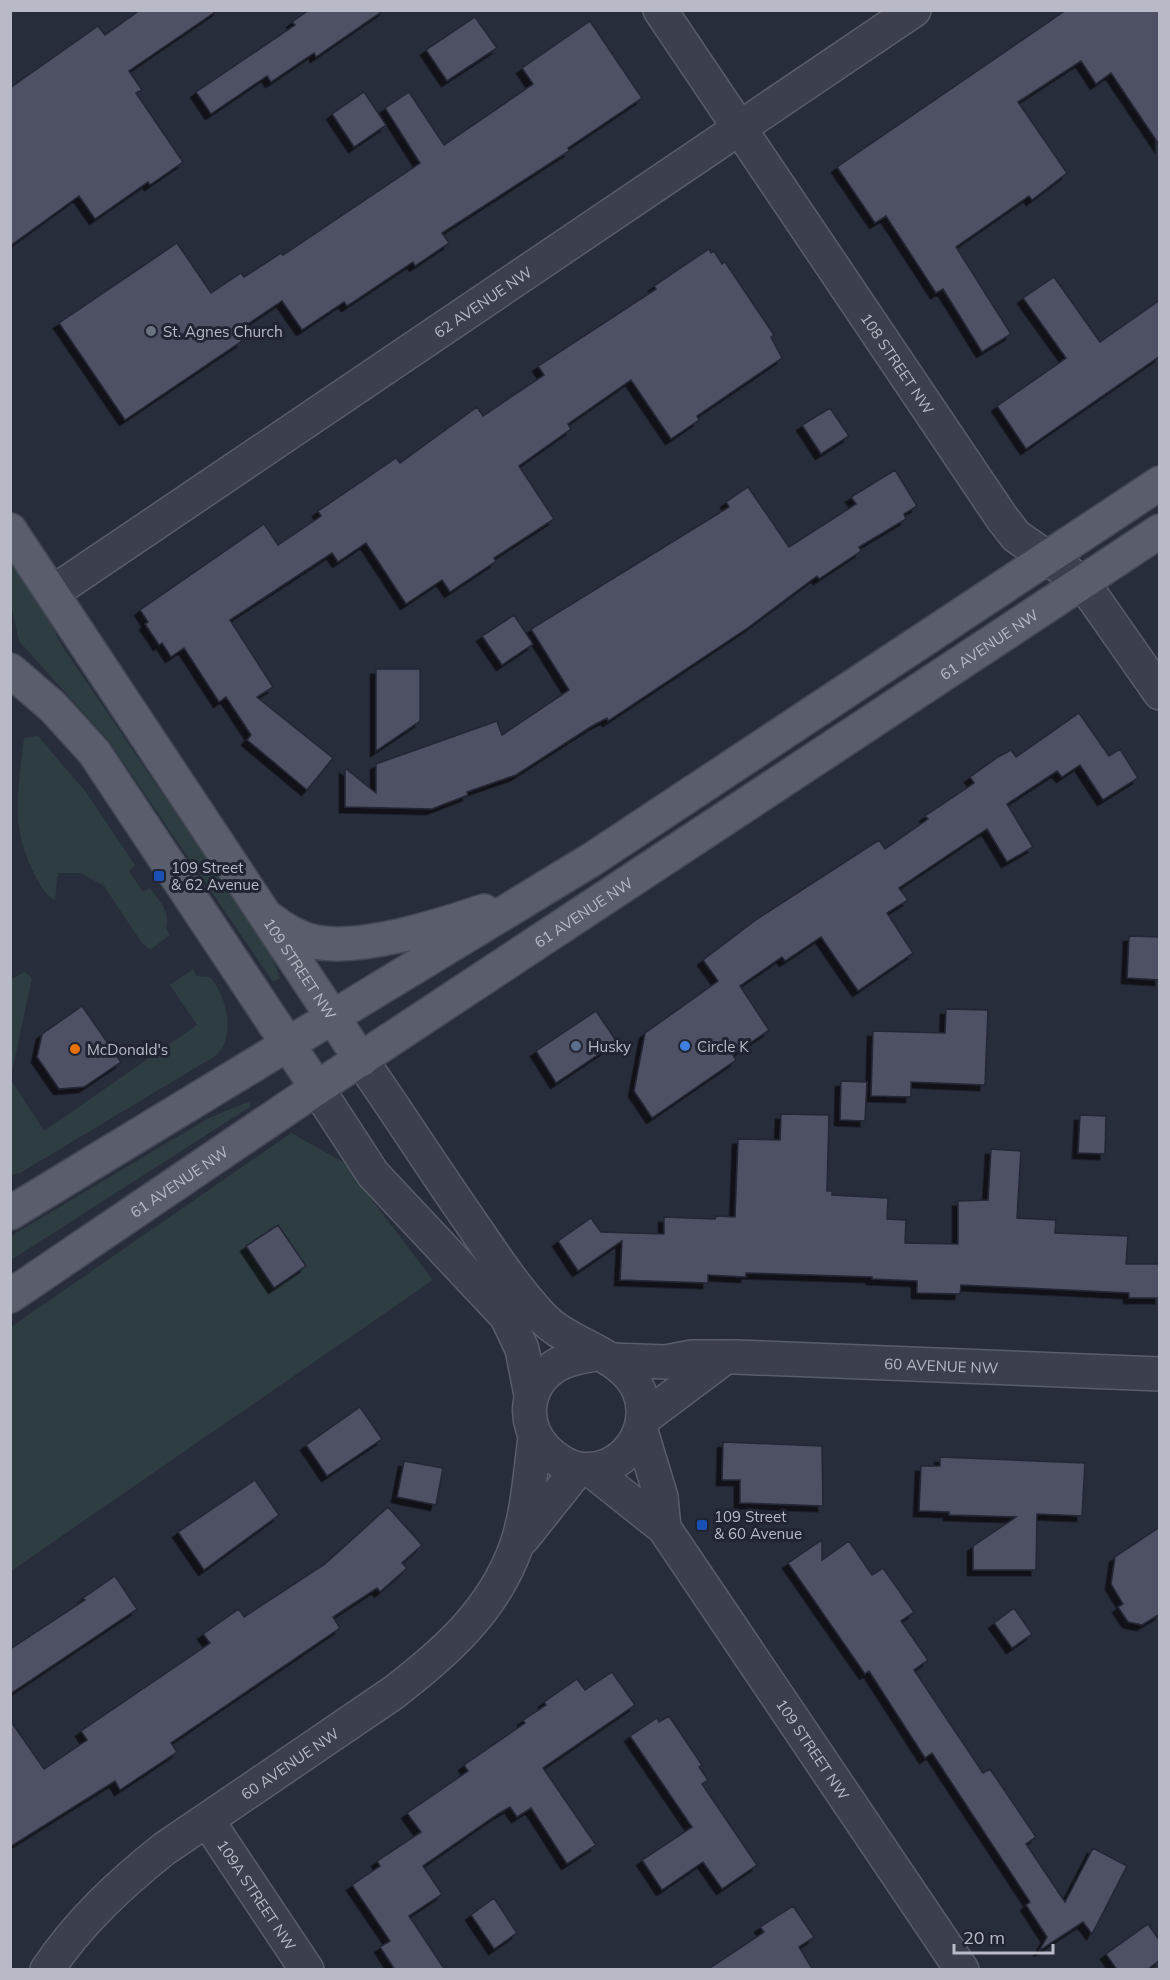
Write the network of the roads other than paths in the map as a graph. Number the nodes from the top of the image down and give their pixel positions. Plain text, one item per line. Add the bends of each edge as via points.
1 (660, 10) edge
2 (914, 10) edge
3 (740, 128) junction
4 (1160, 483) edge
5 (10, 530) edge
6 (1160, 531) edge
7 (1048, 558) junction
8 (1083, 583) junction
9 (52, 592) junction
10 (10, 670) edge
11 (1160, 693) edge
12 (591, 860) junction
13 (266, 916) junction
14 (334, 1018) junction
15 (290, 1045) junction
16 (361, 1060) junction
17 (317, 1088) junction
18 (17, 1205) edge
19 (10, 1296) edge
20 (604, 1357) junction
21 (724, 1358) junction
22 (1160, 1374) edge
23 (531, 1395) junction
24 (642, 1425) junction
25 (535, 1438) junction
26 (584, 1469) junction
27 (664, 1528) junction
28 (516, 1546) junction
29 (207, 1820) junction
30 (47, 1970) edge
31 (307, 1970) edge
32 (962, 1970) edge

1 - 3 street, 108 STREET NW
2 - 3 street, 62 AVENUE NW
3 - 7 street, 108 STREET NW via 1002,518 1016,536
3 - 9 street, 62 AVENUE NW
4 - 7 main road
5 - 9 main road, 109 STREET NW
6 - 8 main road, 61 AVENUE NW
7 - 8 street, 108 STREET NW
7 - 12 main road
8 - 11 street, 108 STREET NW
8 - 16 main road, 61 AVENUE NW
9 - 13 main road, 109 STREET NW
10 - 15 main road via 53,707 94,752
12 - 13 main road via 490,909 382,939 317,942 293,934
12 - 14 main road
13 - 14 main road, 109 STREET NW
14 - 15 main road
14 - 16 main road, 109 STREET NW
15 - 17 main road
15 - 18 main road
16 - 17 main road, 61 AVENUE NW
16 - 20 street, 109 STREET NW via 531,1304 554,1329
17 - 19 main road, 61 AVENUE NW
17 - 23 street via 374,1174 507,1317 522,1349
20 - 21 street, 60 AVENUE NW via 666,1362 692,1357
20 - 23 street via 557,1365 540,1378
20 - 24 street via 627,1371 639,1390
21 - 22 street, 60 AVENUE NW
21 - 24 street
23 - 25 street via 528,1411
24 - 26 street via 620,1460 606,1467
24 - 27 street, 109 STREET NW via 661,1497
25 - 26 street via 550,1454
25 - 28 street, 60 AVENUE NW
26 - 27 street, 109 STREET NW
26 - 28 street, 60 AVENUE NW
27 - 32 street, 109 STREET NW
28 - 29 street, 60 AVENUE NW via 482,1613 427,1667
29 - 30 street, 60 AVENUE NW via 130,1876 91,1914
29 - 31 street, 109A STREET NW

